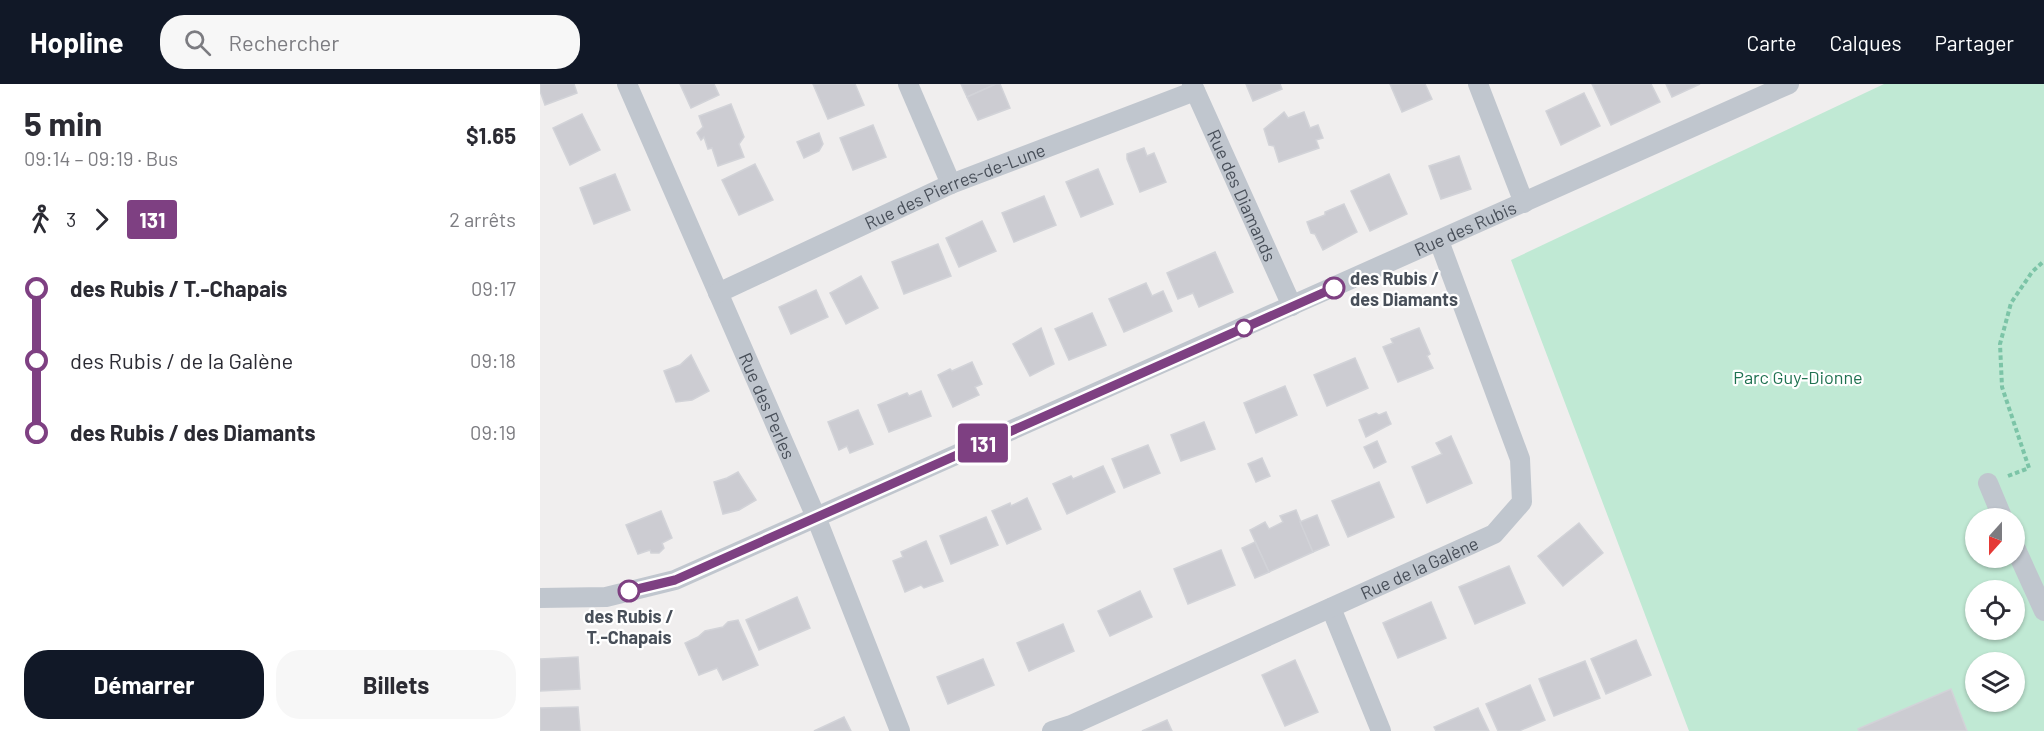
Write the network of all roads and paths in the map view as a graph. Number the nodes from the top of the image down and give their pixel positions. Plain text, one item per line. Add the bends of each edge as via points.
1 (627, 84) edge
2 (908, 84) edge
3 (1478, 84) edge
4 (1789, 84) edge
5 (1193, 88) edge
6 (951, 184) junction
7 (1524, 203) junction
8 (1438, 241) junction
9 (2044, 261) edge
10 (718, 292) junction
11 (1292, 306) junction
12 (1988, 483) joint
13 (1998, 508) edge
14 (816, 517) junction
15 (2024, 568) edge
16 (540, 598) edge
17 (1331, 608) junction
18 (2044, 611) edge
19 (1073, 728) edge
20 (900, 731) edge
21 (1052, 731) edge
22 (1382, 731) edge

1 - 10 street, Rue des Perles
2 - 6 street
3 - 7 street
4 - 7 street, Rue des Rubis
5 - 6 street, Rue des Pierres-de-Lune
5 - 11 street, Rue des Diamands
6 - 10 street, Rue des Pierres-de-Lune
7 - 8 street, Rue des Rubis
8 - 11 street, Rue des Rubis
8 - 17 street, Rue de la Galène via 1520,459 1522,502 1494,534
9 - 12 path via 2011,303 2001,344 2002,387 2029,468
10 - 14 street, Rue des Perles
11 - 14 street, Rue des Rubis
12 - 13 street
14 - 16 street, Rue des Rubis via 675,580 606,597
14 - 20 street, Rue des Perles
15 - 18 street
17 - 19 street, Rue de la Galène
17 - 22 street
19 - 21 street, Rue de la Galène

